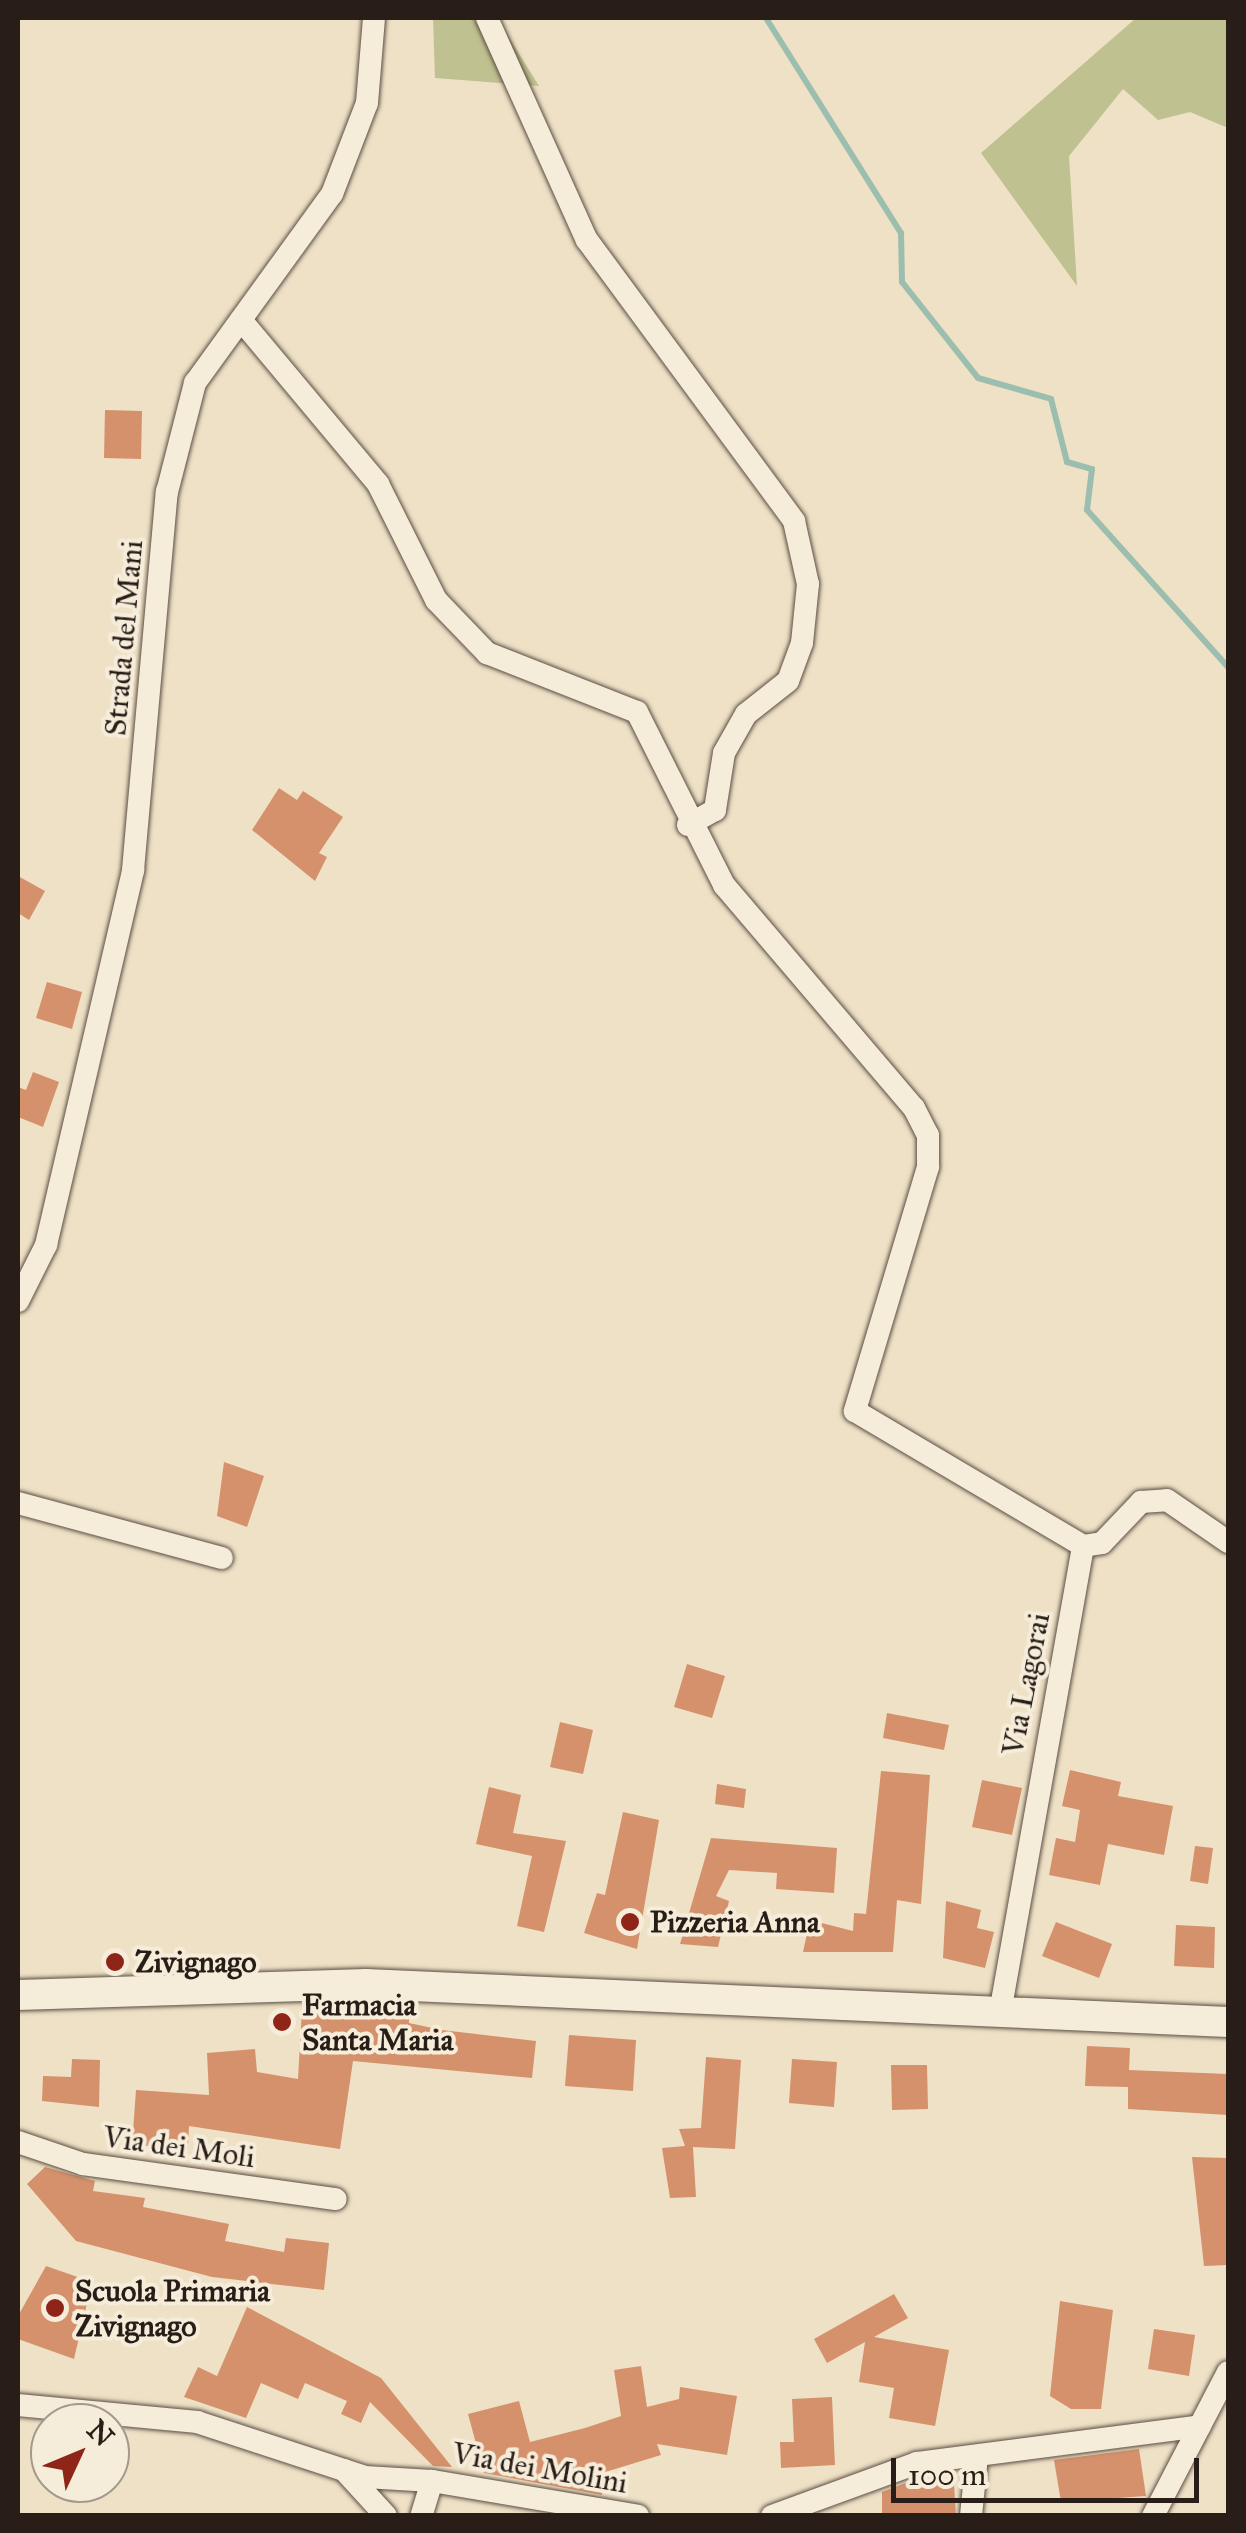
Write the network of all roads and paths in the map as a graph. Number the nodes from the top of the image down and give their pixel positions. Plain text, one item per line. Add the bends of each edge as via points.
1 (374, 18) edge
2 (487, 18) edge
3 (241, 320) junction
4 (688, 825) junction
5 (18, 1301) edge
6 (18, 1503) edge
7 (1228, 1542) edge
8 (1083, 1546) junction
9 (222, 1558) dead end
10 (18, 1995) edge
11 (1000, 2007) junction
12 (1228, 2022) edge
13 (18, 2142) edge
14 (336, 2198) dead end
15 (1228, 2372) edge
16 (18, 2405) edge
17 (1200, 2426) junction
18 (977, 2456) junction
19 (342, 2468) junction
20 (432, 2480) junction
21 (386, 2516) edge
22 (421, 2516) edge
23 (638, 2516) edge
24 (772, 2516) edge
25 (971, 2516) edge
26 (1153, 2516) edge

1 - 3 street, Strada del Mani via 367,104 332,194
2 - 4 street via 587,240 794,520 808,584 802,643 788,681 746,714 724,752 715,810
3 - 4 street via 378,484 436,600 487,653 637,712
3 - 5 street, Strada del Mani via 195,383 167,492 133,870 46,1245
4 - 8 street via 724,886 928,1135 928,1167 855,1412
6 - 9 street
7 - 8 street via 1167,1500 1141,1502 1102,1544
8 - 11 street, Via Lagorai
10 - 11 main road via 366,1984
11 - 12 main road
13 - 14 street, Via dei Moli via 84,2164
15 - 17 street
16 - 19 street, Via dei Molini via 197,2422
17 - 18 street
17 - 26 street
18 - 24 street via 917,2462
18 - 25 street
19 - 20 street, Via dei Molini
19 - 21 street
20 - 22 street
20 - 23 street, Via dei Molini

